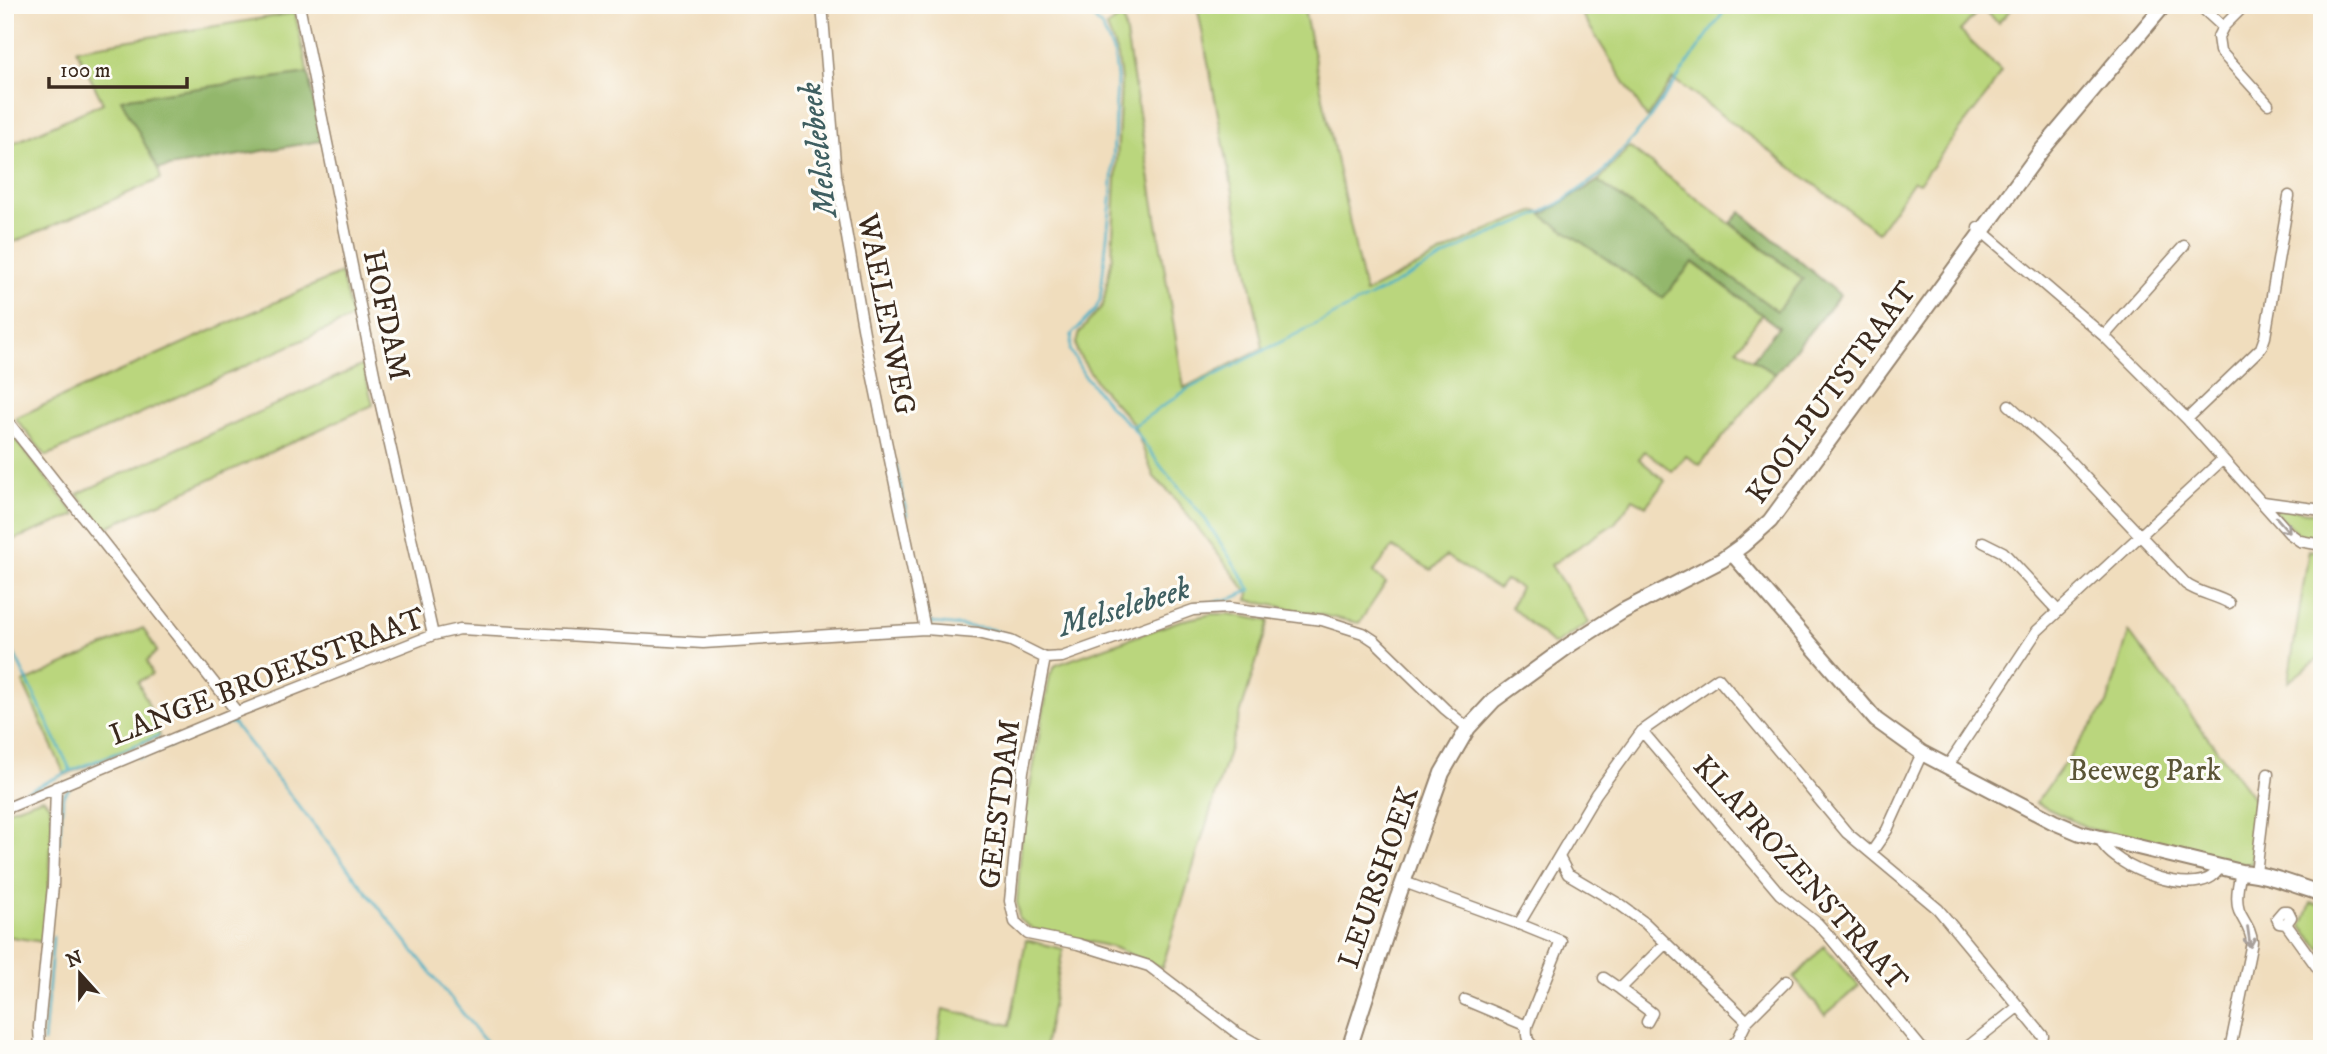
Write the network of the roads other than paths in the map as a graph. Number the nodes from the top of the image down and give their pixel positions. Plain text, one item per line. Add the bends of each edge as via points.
1 (299, 5) edge
2 (822, 5) edge
3 (2164, 5) edge
4 (2199, 5) edge
5 (2241, 9) dead end
6 (2223, 27) junction
7 (2268, 104) dead end
8 (2289, 196) dead end
9 (1979, 229) junction
10 (2184, 246) dead end
11 (2105, 336) junction
12 (2009, 405) dead end
13 (5, 418) edge
14 (2187, 419) junction
15 (2222, 460) junction
16 (2263, 502) junction
17 (2317, 509) edge
18 (2140, 535) junction
19 (1983, 542) dead end
20 (2322, 545) edge
21 (1732, 553) junction
22 (2229, 603) dead end
23 (2057, 611) junction
24 (925, 629) junction
25 (433, 635) junction
26 (1045, 658) junction
27 (237, 712) junction
28 (1468, 728) junction
29 (1642, 731) junction
30 (1922, 753) junction
31 (1947, 766) junction
32 (2268, 774) dead end
33 (56, 787) junction
34 (5, 809) edge
35 (2101, 839) junction
36 (1871, 853) junction
37 (1559, 857) junction
38 (2220, 866) junction
39 (2248, 872) junction
40 (1404, 882) junction
41 (2322, 894) edge
42 (1519, 924) junction
43 (2286, 924) dead end
44 (1666, 943) junction
45 (2322, 974) edge
46 (1604, 978) dead end
47 (1787, 981) dead end
48 (1620, 989) junction
49 (1465, 1000) dead end
50 (2019, 1006) junction
51 (1747, 1021) junction
52 (1647, 1022) dead end
53 (1527, 1026) junction
54 (2043, 1036) dead end
55 (1734, 1047) edge
56 (40, 1049) edge
57 (1266, 1049) edge
58 (1349, 1049) edge
59 (1538, 1049) edge
60 (1922, 1049) edge
61 (1965, 1049) edge
62 (2230, 1049) edge

1 - 25 street, HOFDAM
2 - 24 street, WAELENWEG via 836,175
3 - 9 street, KOOLPUTSTRAAT
4 - 6 street
5 - 6 street
6 - 7 street via 2218,37 2220,51
8 - 14 street via 2261,348
9 - 11 street
9 - 21 street, KOOLPUTSTRAAT via 1770,521
10 - 11 street
11 - 14 street
12 - 18 street
13 - 27 street
14 - 15 street
15 - 16 street
15 - 18 street
16 - 17 street
16 -> 20 street via 2289,533
18 - 22 street via 2193,589
18 - 23 street
19 - 23 street via 2003,552
21 - 28 street, KOOLPUTSTRAAT via 1579,638 1494,700
21 - 30 street via 1876,720
23 - 31 street via 2028,642
24 - 25 street, LANGE BROEKSTRAAT via 703,643 460,629
24 - 26 street, LANGE BROEKSTRAAT via 978,633 1011,641
25 - 27 street, LANGE BROEKSTRAAT
26 - 28 street via 1062,657 1193,610 1228,608 1322,620 1375,641
26 - 57 street, GEESTDAM via 1023,771 1010,901 1015,922 1028,934 1078,944 1149,967 1237,1033
27 - 33 street, LANGE BROEKSTRAAT
28 - 40 street, LEURSHOEK via 1442,773
29 - 36 street via 1718,678 1847,833
29 - 37 street via 1596,794
29 - 60 street, KLAPROZENSTRAAT via 1780,894 1829,936
30 - 31 street
30 - 36 street via 1887,830
31 - 35 street via 2054,822
32 - 39 street
33 - 34 street, LANGE BROEKSTRAAT
33 - 56 street
35 - 38 street
35 - 38 street via 2120,859 2170,882 2199,882 2215,876
36 - 50 street via 1938,909
37 - 42 street
37 - 44 street via 1568,874 1619,904
38 - 39 street
39 - 41 street
39 -> 62 street via 2237,901 2252,942
40 - 42 street
40 - 58 street, LEURSHOEK
42 - 53 street via 1561,941
43 - 45 street
44 - 48 street
44 - 51 street
46 - 48 street
47 - 51 street
48 - 52 street via 1652,1013
49 - 53 street
50 - 54 street
50 - 61 street
51 - 55 street
53 - 59 street via 1527,1039

